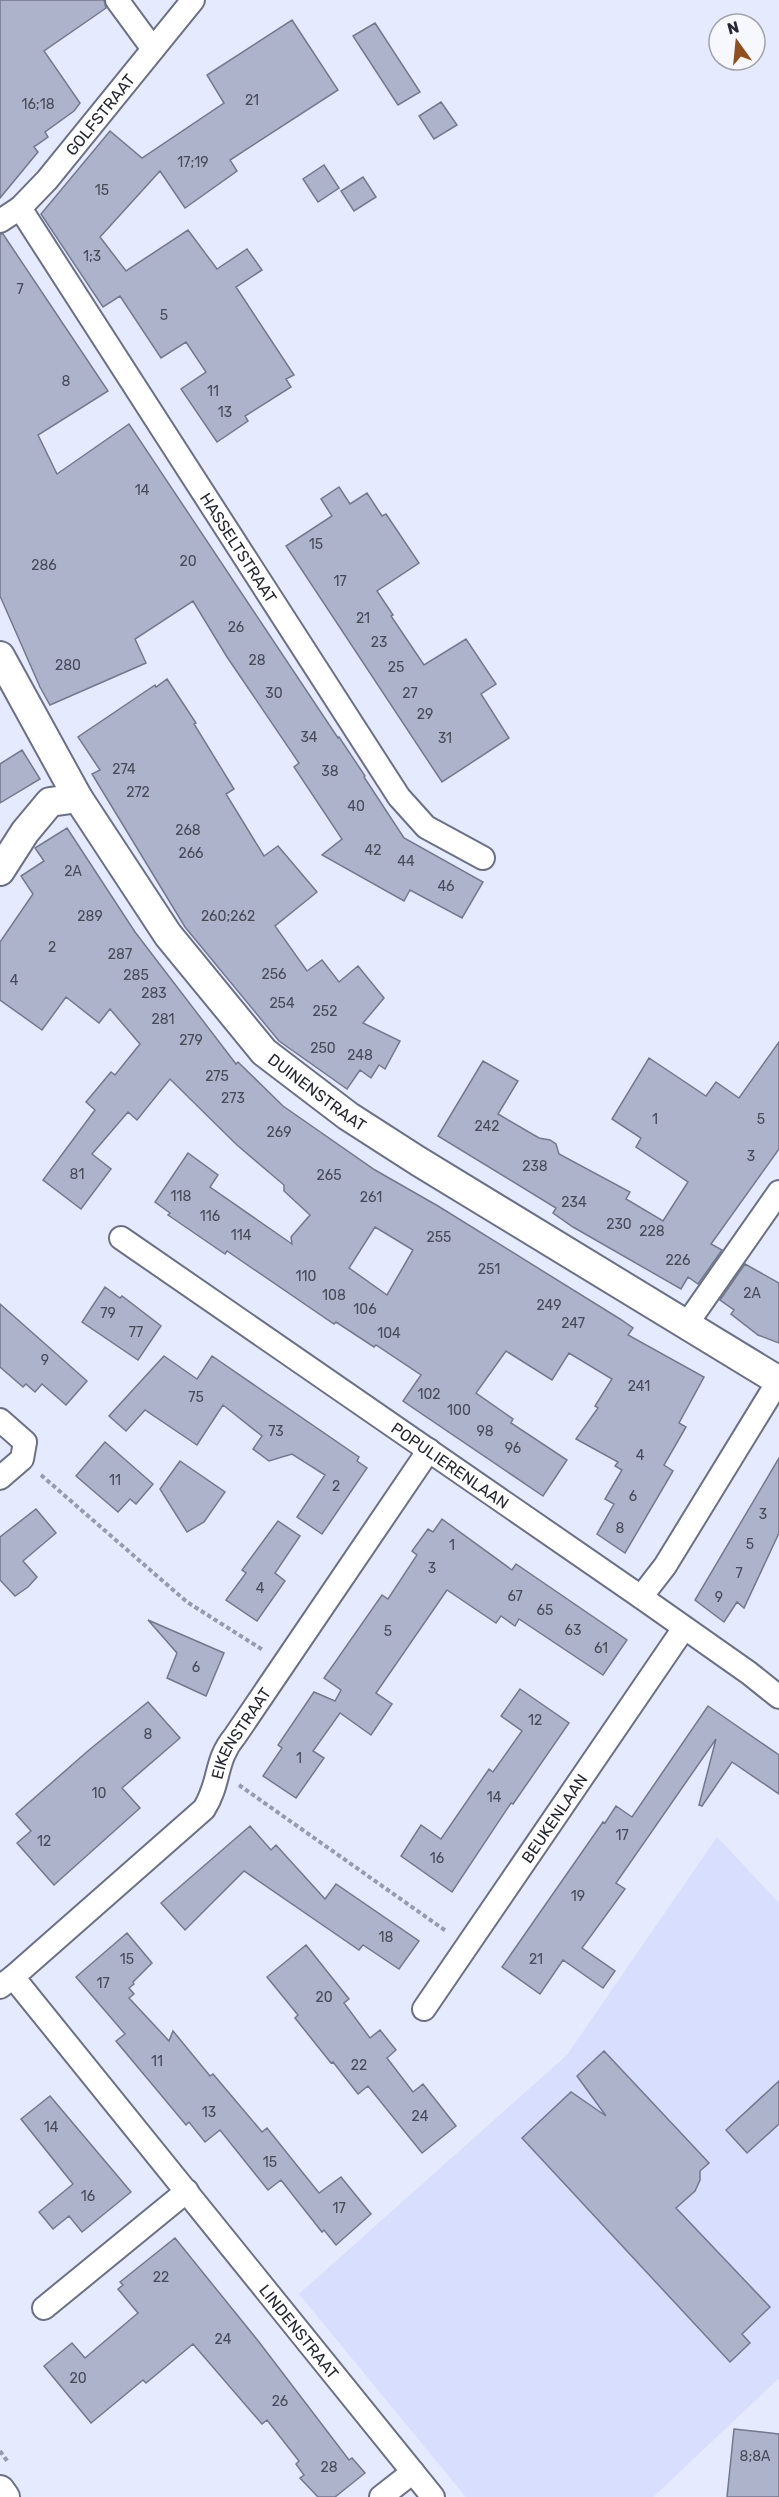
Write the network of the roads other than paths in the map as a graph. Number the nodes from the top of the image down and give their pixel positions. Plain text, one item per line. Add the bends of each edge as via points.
1 (117, 0) edge
2 (193, 0) edge
3 (153, 48) junction
4 (20, 208) junction
5 (0, 221) edge
6 (0, 656) edge
7 (78, 798) junction
8 (483, 858) dead end
9 (0, 871) edge
10 (779, 1192) edge
11 (121, 1238) dead end
12 (686, 1325) junction
13 (779, 1381) edge
14 (0, 1420) edge
15 (429, 1450) junction
16 (0, 1478) edge
17 (642, 1597) junction
18 (684, 1628) junction
19 (779, 1697) edge
20 (7, 1982) edge
21 (424, 2009) dead end
22 (187, 2191) junction
23 (44, 2308) dead end
24 (413, 2472) junction
25 (0, 2490) edge
26 (384, 2496) edge
27 (5, 2497) edge
28 (433, 2497) edge

1 - 3 street
2 - 3 street, GOLFSTRAAT
3 - 4 street, GOLFSTRAAT
4 - 5 street, GOLFSTRAAT
4 - 8 street, HASSELTSTRAAT via 399,797 426,827
6 - 7 street, DUINENSTRAAT
7 - 9 street via 50,802
7 - 12 street, DUINENSTRAAT via 168,935 264,1052 348,1116
10 - 12 street
11 - 15 street, POPULIERENLAAN
12 - 13 street, DUINENSTRAAT
13 - 17 street via 666,1566
14 - 16 street via 25,1442 22,1459
15 - 17 street, POPULIERENLAAN
15 - 20 street, EIKENSTRAAT via 225,1749 214,1791 197,1817
17 - 18 street, POPULIERENLAAN
18 - 19 street, POPULIERENLAAN
18 - 21 street, BEUKENLAAN
20 - 22 street, LINDENSTRAAT
22 - 23 street
22 - 24 street, LINDENSTRAAT
24 - 26 street
24 - 28 street, LINDENSTRAAT
25 - 27 street

